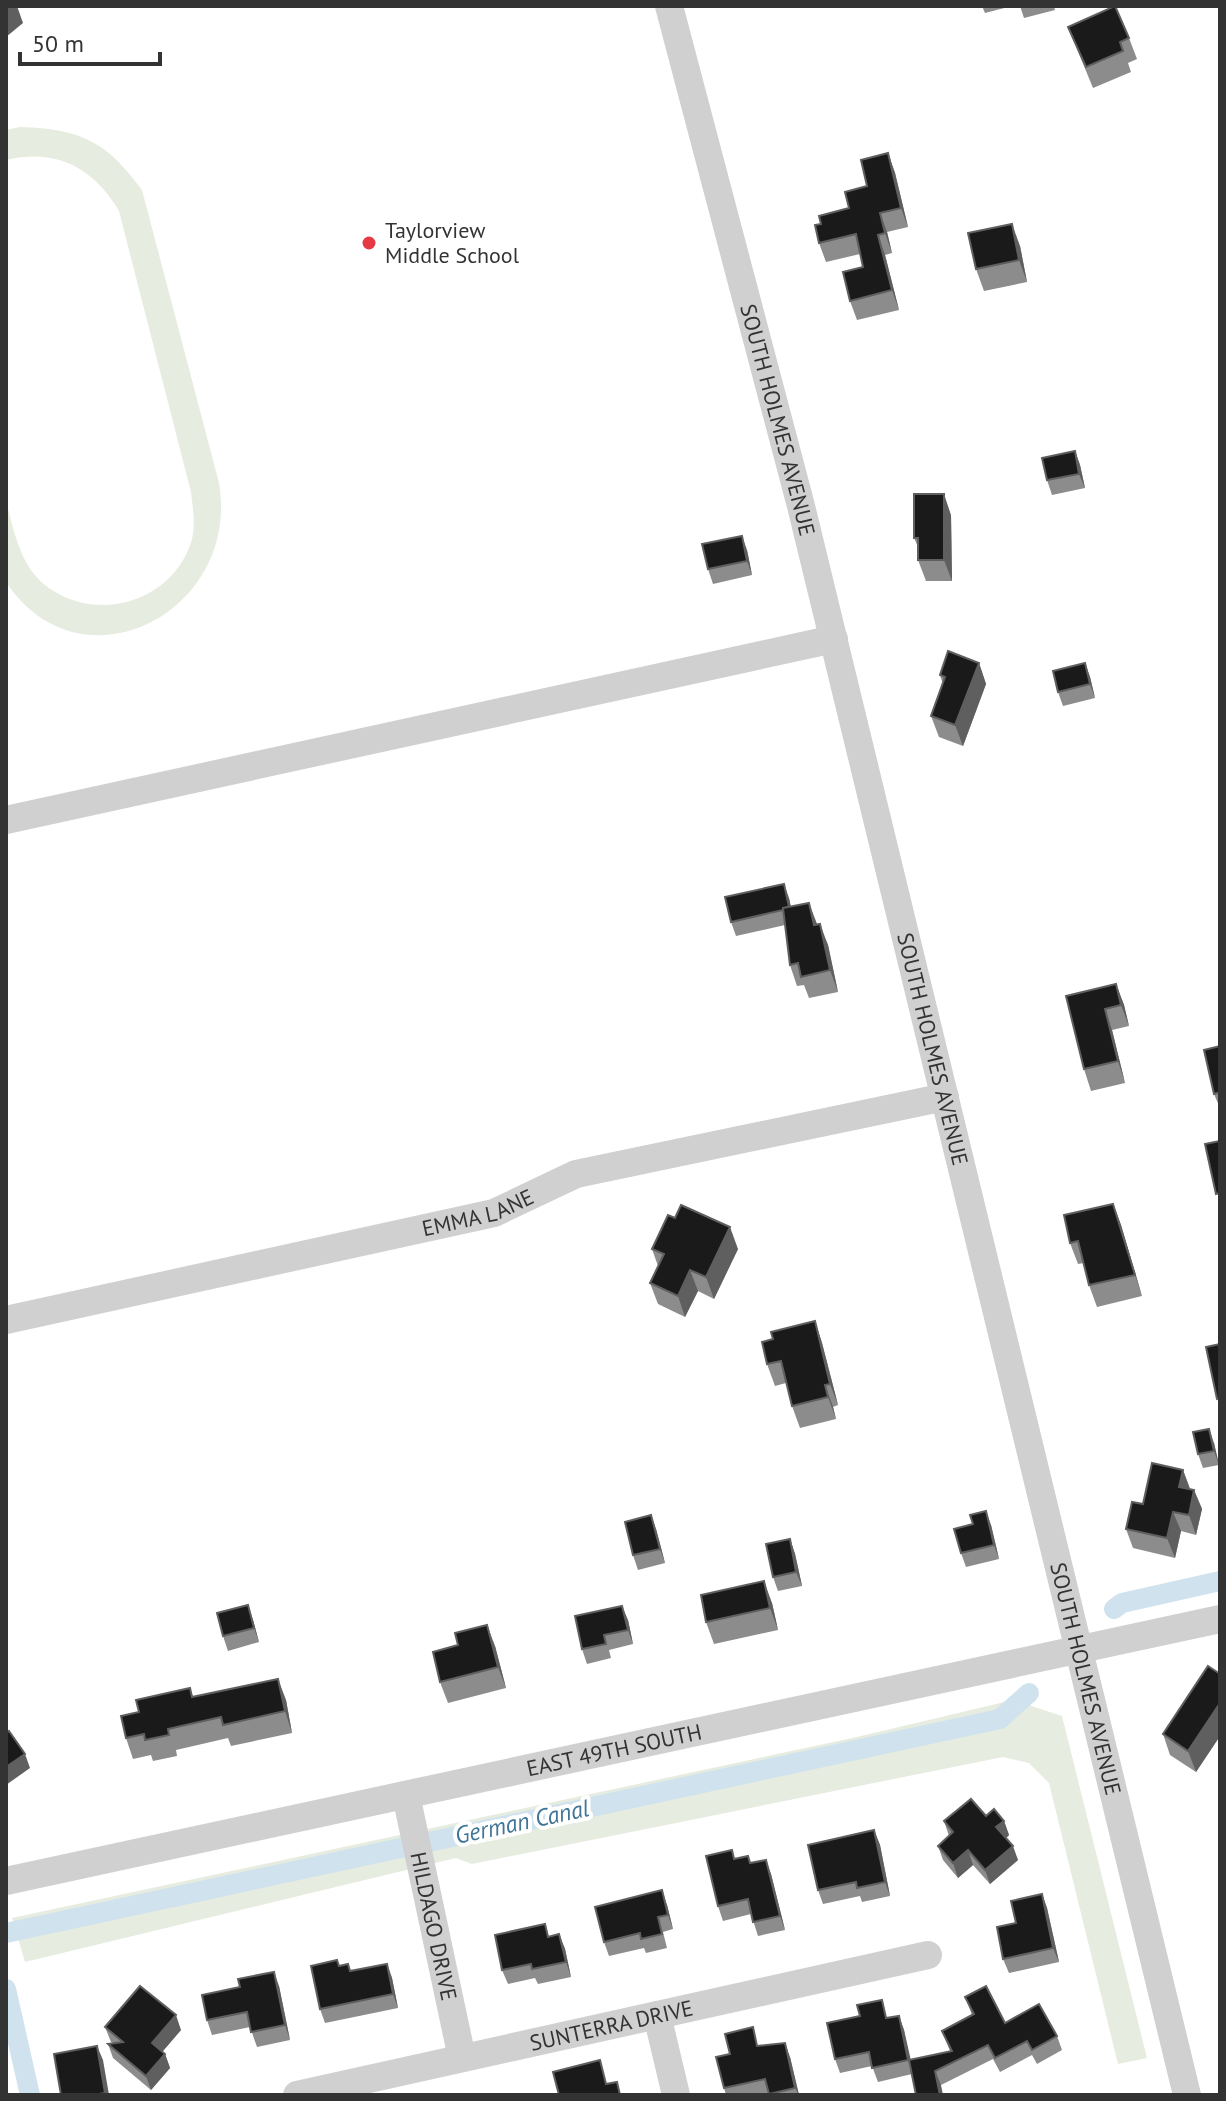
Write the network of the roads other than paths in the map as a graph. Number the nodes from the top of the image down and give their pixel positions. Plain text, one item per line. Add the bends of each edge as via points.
1 (669, 6) edge
2 (834, 639) junction
3 (6, 820) edge
4 (945, 1097) junction
5 (6, 1320) edge
6 (1220, 1619) edge
7 (1079, 1650) junction
8 (406, 1795) junction
9 (6, 1881) edge
10 (928, 1955) dead end
11 (657, 2015) junction
12 (462, 2058) junction
13 (297, 2095) edge
14 (676, 2095) edge
15 (1187, 2095) edge

1 - 2 street, SOUTH HOLMES AVENUE
2 - 3 street
2 - 4 street, SOUTH HOLMES AVENUE
4 - 5 street, EMMA LANE via 576,1174 494,1213
4 - 7 street, SOUTH HOLMES AVENUE
6 - 7 street, EAST 49TH SOUTH
7 - 8 street, EAST 49TH SOUTH
7 - 15 street, SOUTH HOLMES AVENUE
8 - 9 street, EAST 49TH SOUTH
8 - 12 street, HILDAGO DRIVE
10 - 11 street, SUNTERRA DRIVE
11 - 12 street, SUNTERRA DRIVE
11 - 14 street
12 - 13 street, SUNTERRA DRIVE

